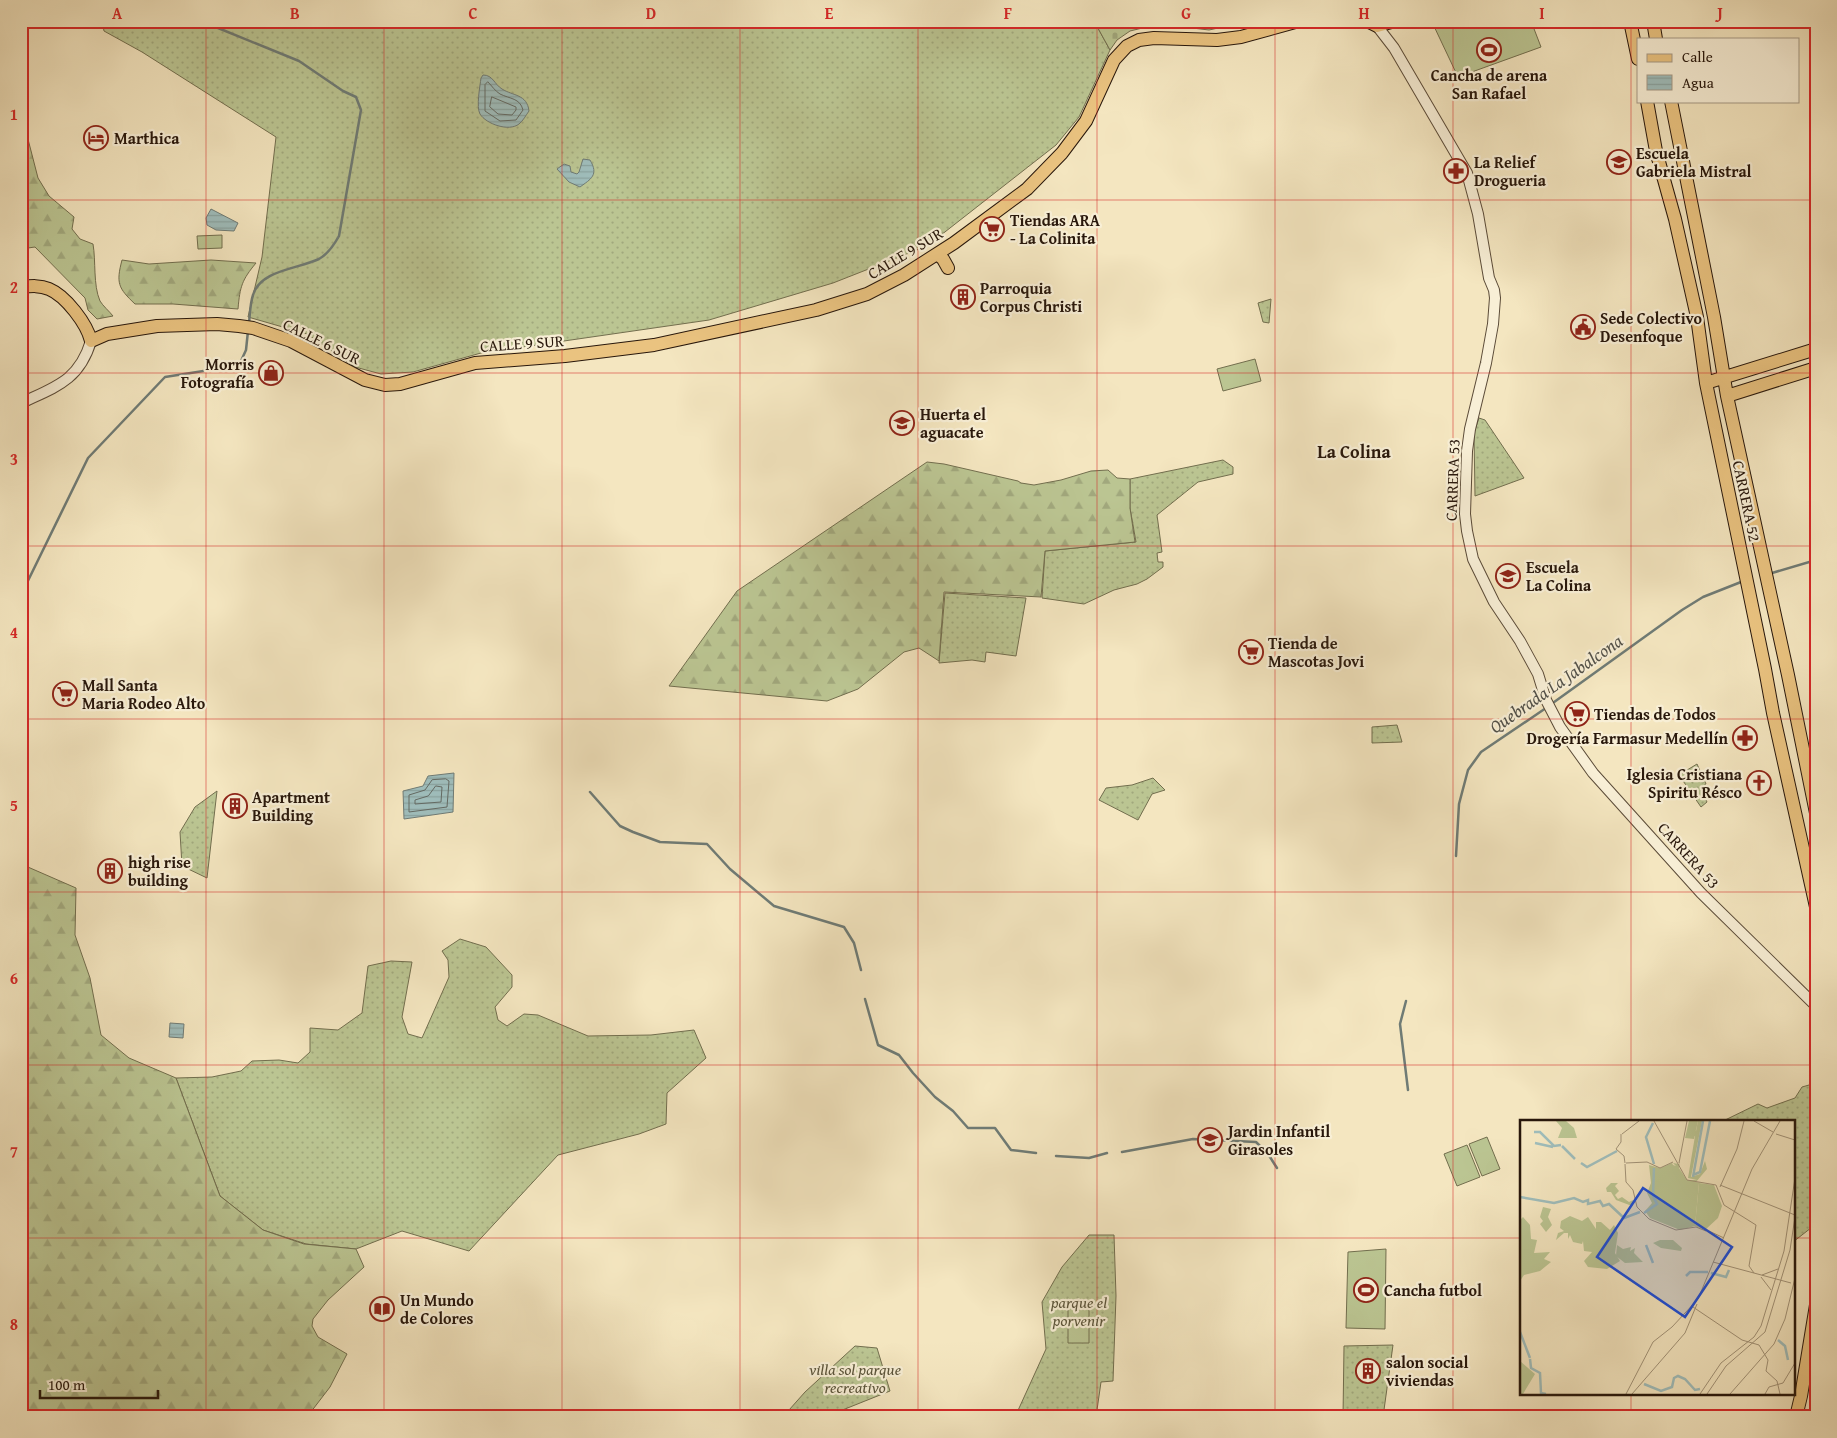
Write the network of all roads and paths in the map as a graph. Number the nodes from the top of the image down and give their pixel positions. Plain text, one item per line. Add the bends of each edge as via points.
1 (1395, 21) edge
2 (1630, 21) edge
3 (1653, 21) edge
4 (1293, 22) edge
5 (1372, 24) edge
6 (1656, 38) edge
7 (1637, 54) edge
8 (1646, 102) edge
9 (1671, 102) edge
10 (937, 254) junction
11 (948, 268) dead end
12 (21, 287) edge
13 (91, 341) junction
14 (1816, 349) edge
15 (1816, 368) edge
16 (1724, 376) junction
17 (421, 379) joint
18 (1706, 383) junction
19 (1728, 396) junction
20 (21, 403) edge
21 (1816, 813) edge
22 (1816, 907) edge
23 (1816, 1006) edge
24 (1816, 1305) edge
25 (1796, 1417) edge

1 - 5 main road
2 - 7 main road
3 - 6 main road
4 - 10 main road, CALLE 9 SUR via 1217,40 1154,38 1138,40 1127,46 1114,60 1086,121 1062,153 1006,206
5 - 23 street, CARRERA 53 via 1394,48 1467,172 1496,298 1467,452 1465,514 1473,559 1494,602 1538,674 1548,705 1560,727 1593,772 1701,893
8 - 18 main road, CARRERA 52 via 1697,318
9 - 16 main road, CARRERA 52
10 - 11 main road
10 - 17 main road, CALLE 9 SUR via 867,294 816,310 654,345 475,363
12 - 13 main road via 41,287 56,292 82,321
13 - 17 main road, CALLE 6 SUR via 123,330 227,324 291,341 375,383 400,384
13 - 20 street via 83,360 68,379
14 - 16 main road
15 - 19 main road
16 - 18 main road
16 - 19 main road, CARRERA 52
18 - 22 main road, CARRERA 52
19 - 21 main road, CARRERA 52
24 - 25 main road

